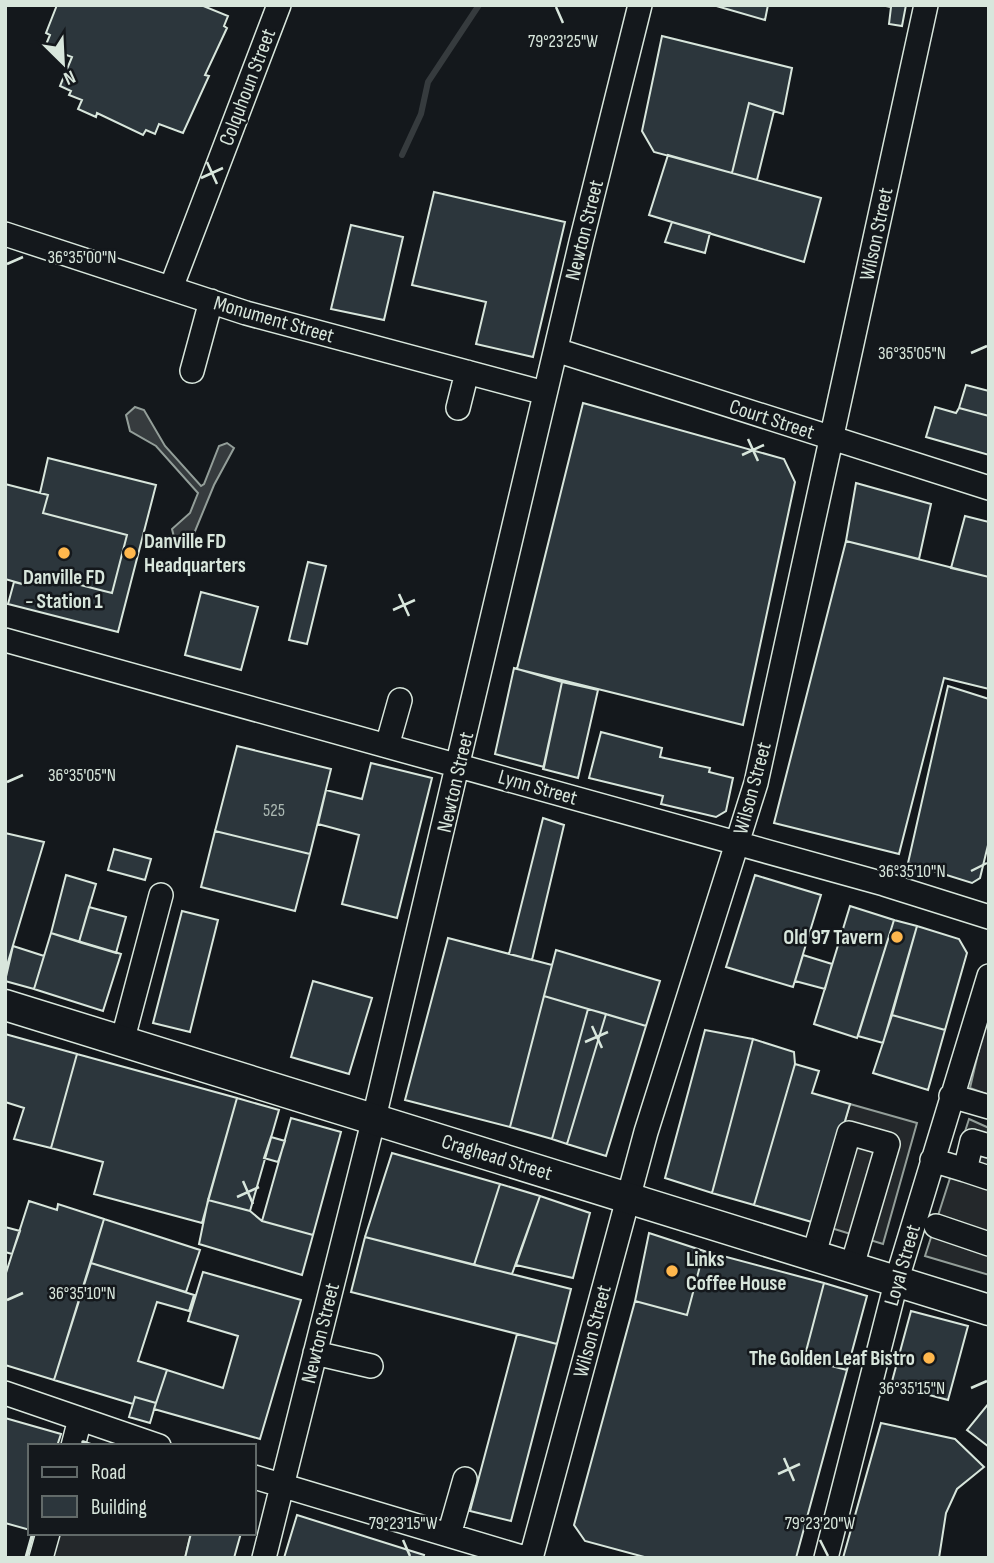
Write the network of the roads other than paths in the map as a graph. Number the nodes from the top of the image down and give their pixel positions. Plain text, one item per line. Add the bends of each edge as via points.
1 (279, 5) edge
2 (640, 5) edge
3 (926, 5) edge
4 (5, 234) edge
5 (171, 288) junction
6 (211, 301) junction
7 (556, 350) junction
8 (192, 371) dead end
9 (467, 372) junction
10 (545, 393) junction
11 (458, 408) dead end
12 (831, 438) junction
13 (989, 488) edge
14 (5, 639) edge
15 (400, 700) dead end
16 (387, 746) junction
17 (459, 765) junction
18 (737, 843) junction
19 (161, 895) dead end
20 (989, 917) edge
21 (989, 976) edge
22 (5, 1005) edge
23 (122, 1042) junction
24 (951, 1096) junction
25 (989, 1107) edge
26 (374, 1118) junction
27 (989, 1146) edge
28 (932, 1160) junction
29 (965, 1170) junction
30 (989, 1178) edge
31 (628, 1198) junction
32 (936, 1226) dead end
33 (989, 1244) edge
34 (814, 1254) junction
35 (852, 1266) junction
36 (897, 1279) junction
37 (989, 1310) edge
38 (315, 1353) junction
39 (371, 1366) dead end
40 (5, 1393) edge
41 (80, 1419) junction
42 (74, 1444) edge
43 (153, 1444) edge
44 (256, 1478) edge
45 (465, 1479) dead end
46 (282, 1486) junction
47 (47, 1535) edge
48 (449, 1535) junction
49 (41, 1558) edge
50 (264, 1558) edge
51 (525, 1558) edge
52 (531, 1558) edge
53 (826, 1558) edge

1 - 5 street, Colquhoun Street
2 - 7 street, Newton Street
3 - 12 street, Wilson Street
4 - 5 street, Monument Street
5 - 6 street, Monument Street
6 - 8 street
6 - 9 street, Monument Street
7 - 10 street, Newton Street
7 - 12 street, Court Street
9 - 10 street, Monument Street
9 - 11 street
10 - 17 street, Newton Street
12 - 13 street, Court Street
12 - 18 street, Wilson Street via 757,783
14 - 16 street, Lynn Street
15 - 16 street
16 - 17 street, Lynn Street
17 - 18 street, Lynn Street
17 - 26 street, Newton Street
18 - 20 street, Lynn Street
18 - 31 street, Wilson Street
19 - 23 street
21 - 24 street, Loyal Street
22 - 23 main road, Craghead Street
23 - 26 main road, Craghead Street
24 - 25 street
24 - 28 street, Loyal Street
26 - 31 main road, Craghead Street
26 - 38 street, Newton Street
27 - 29 street via 972,1141
28 - 29 street
28 - 36 street, Loyal Street
29 - 30 street
31 - 34 main road, Craghead Street
31 - 52 street, Wilson Street
32 - 33 street
34 - 35 main road, Craghead Street
34 - 35 street via 849,1133 888,1144
35 - 36 main road, Craghead Street
36 - 37 main road, Craghead Street
36 - 53 street, Loyal Street
38 - 39 street
38 - 46 street, Newton Street
40 - 41 street
41 - 42 street
41 - 43 street
44 - 46 street
45 - 48 street
46 - 48 street
46 - 50 street, Newton Street
47 - 49 street
48 - 51 street

